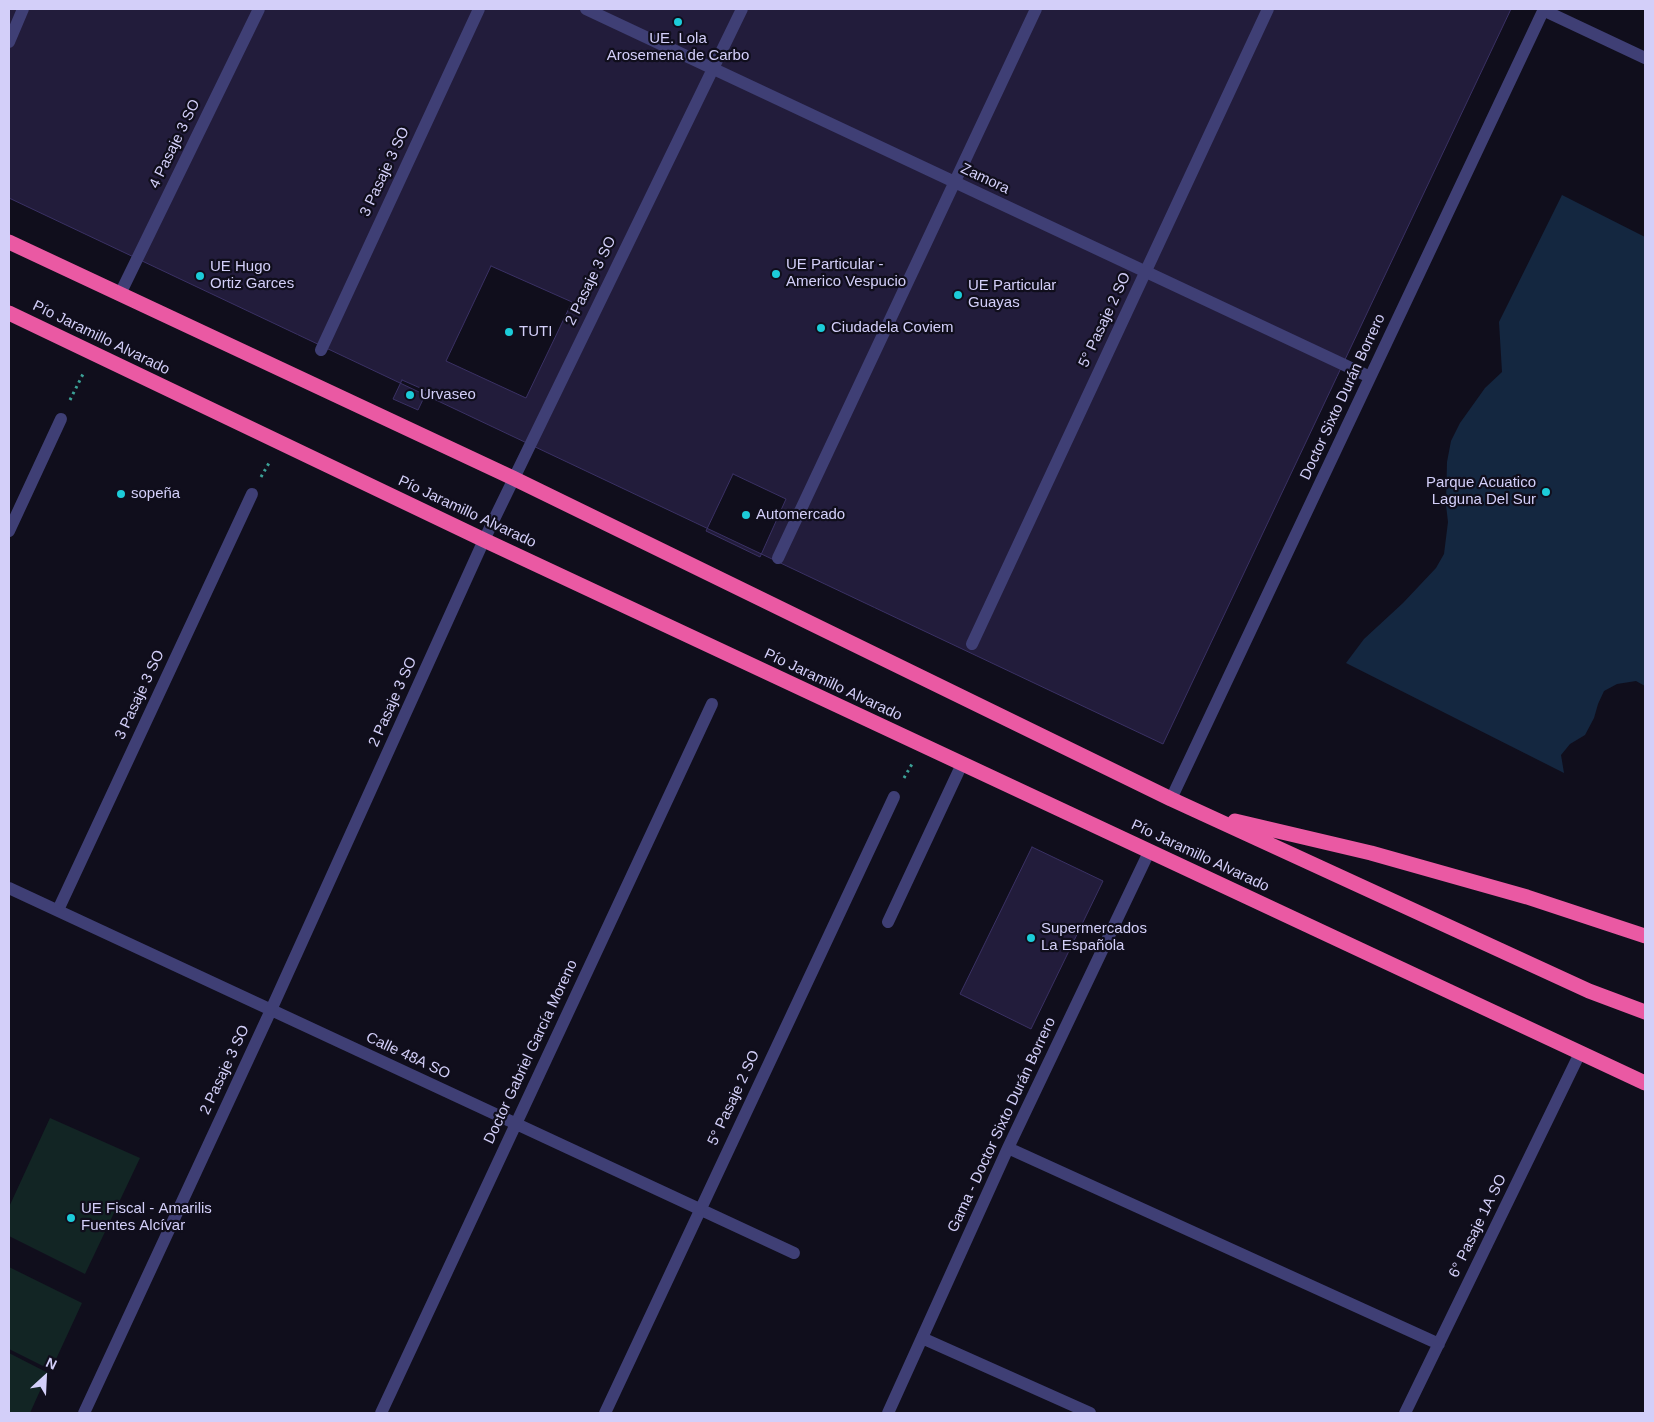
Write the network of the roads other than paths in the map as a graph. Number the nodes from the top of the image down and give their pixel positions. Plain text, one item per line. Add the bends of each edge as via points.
1 (23, 9) edge
2 (259, 9) edge
3 (478, 9) edge
4 (586, 9) edge
5 (742, 9) edge
6 (1036, 9) edge
7 (1268, 9) edge
8 (1544, 9) edge
9 (9, 42) edge
10 (1645, 58) edge
11 (713, 69) junction
12 (955, 183) junction
13 (9, 242) edge
14 (1145, 272) junction
15 (120, 294) junction
16 (9, 313) edge
17 (321, 350) dead end
18 (1370, 377) junction
19 (61, 418) road end
20 (513, 478) junction
21 (252, 494) road end
22 (9, 531) edge
23 (484, 540) junction
24 (778, 558) dead end
25 (972, 644) dead end
26 (712, 704) dead end
27 (962, 764) junction
28 (894, 797) road end
29 (1171, 799) junction
30 (1204, 814) junction
31 (1149, 852) junction
32 (9, 888) edge
33 (58, 910) junction
34 (888, 922) dead end
35 (1645, 936) edge
36 (271, 1010) junction
37 (1645, 1012) edge
38 (1580, 1053) junction
39 (1645, 1083) edge
40 (515, 1124) junction
41 (1008, 1148) junction
42 (700, 1209) junction
43 (794, 1253) dead end
44 (922, 1338) junction
45 (1439, 1344) junction
46 (84, 1413) edge
47 (381, 1413) edge
48 (605, 1413) edge
49 (888, 1413) edge
50 (1090, 1413) edge
51 (1405, 1413) edge

1 - 9 street
2 - 15 street, 4 Pasaje 3 SO
3 - 17 street, 3 Pasaje 3 SO
4 - 11 street, Zamora
5 - 11 street, 2 Pasaje 3 SO
6 - 12 street
7 - 14 street, 5° Pasaje 2 SO
8 - 10 street
8 - 18 street, Doctor Sixto Durán Borrero
11 - 12 street, Zamora
11 - 20 street, 2 Pasaje 3 SO
12 - 14 street, Zamora
12 - 24 street
13 - 15 highway
14 - 18 street, Zamora
14 - 25 street, 5° Pasaje 2 SO
15 - 20 highway
16 - 23 highway, Pío Jaramillo Alvarado
18 - 29 street, Doctor Sixto Durán Borrero
19 - 22 street
20 - 23 street, 2 Pasaje 3 SO
20 - 29 highway
21 - 33 street, 3 Pasaje 3 SO
23 - 27 highway, Pío Jaramillo Alvarado
23 - 36 street, 2 Pasaje 3 SO
26 - 40 street, Doctor Gabriel García Moreno
27 - 31 highway, Pío Jaramillo Alvarado
27 - 34 street
28 - 42 street, 5° Pasaje 2 SO
29 - 30 highway
30 - 35 highway via 1381,856 1527,897
30 - 37 highway via 1589,991
31 - 38 highway, Pío Jaramillo Alvarado
31 - 41 street, Gama - Doctor Sixto Durán Borrero
32 - 33 street, Calle 48A SO
33 - 36 street, Calle 48A SO
36 - 40 street, Calle 48A SO
36 - 46 street, 2 Pasaje 3 SO
38 - 39 highway, Pío Jaramillo Alvarado
38 - 45 street, 6° Pasaje 1A SO
40 - 42 street, Calle 48A SO
40 - 47 street, Doctor Gabriel García Moreno
41 - 44 street, Gama - Doctor Sixto Durán Borrero
41 - 45 street
42 - 43 street, Calle 48A SO
42 - 48 street, 5° Pasaje 2 SO
44 - 49 street, Gama - Doctor Sixto Durán Borrero
44 - 50 street
45 - 51 street, 6° Pasaje 1A SO

